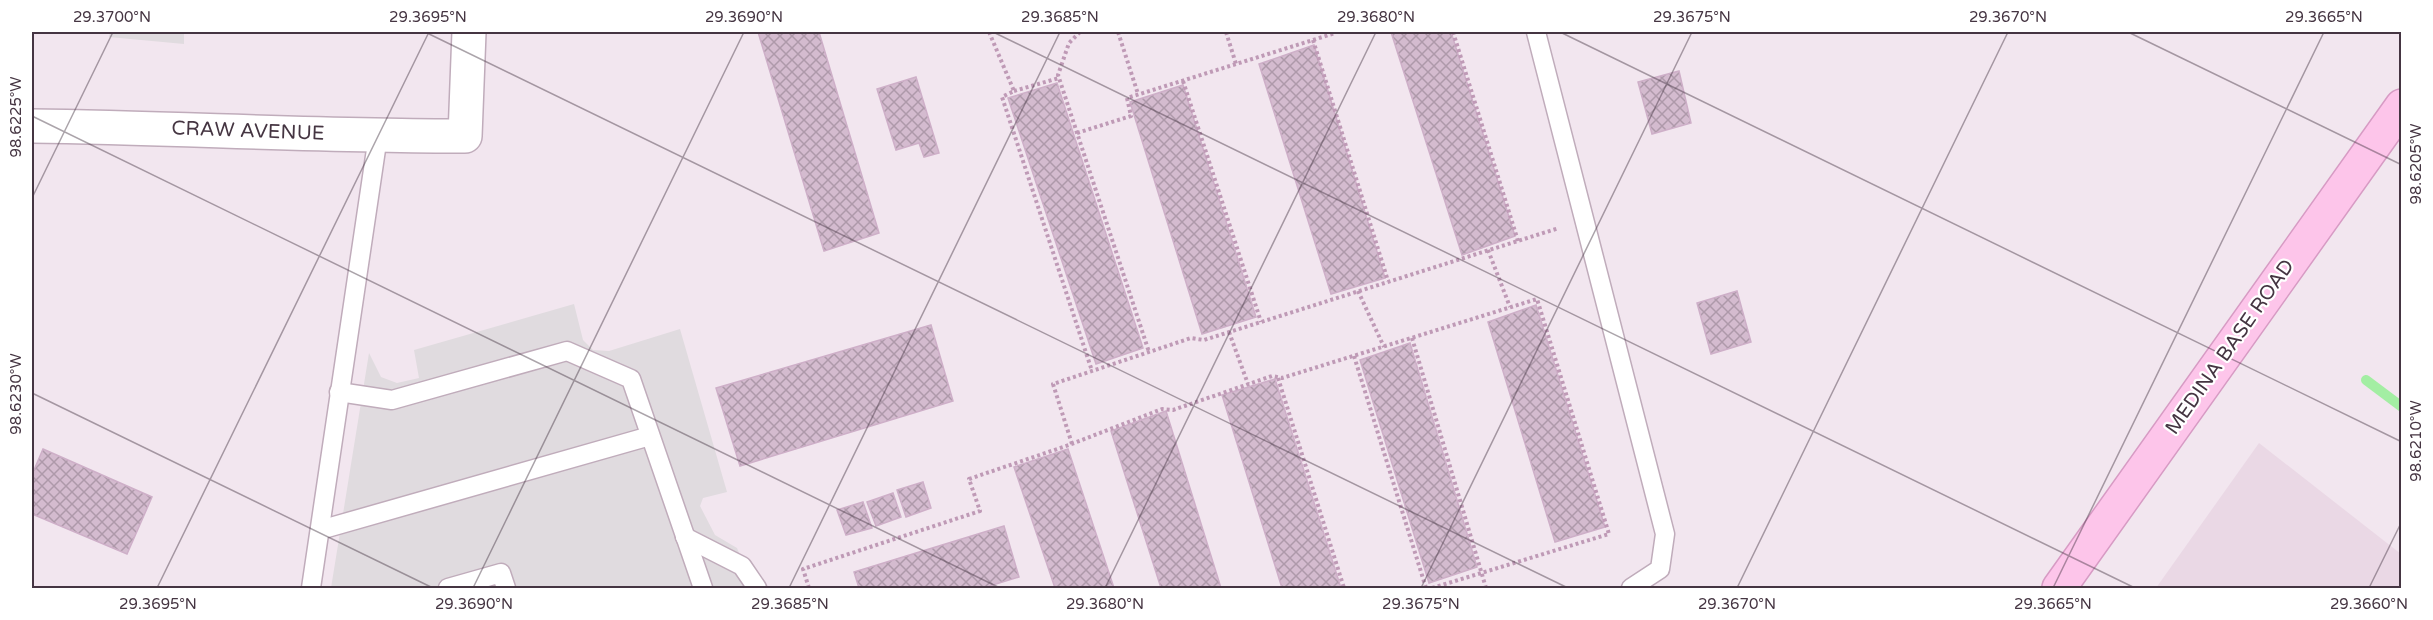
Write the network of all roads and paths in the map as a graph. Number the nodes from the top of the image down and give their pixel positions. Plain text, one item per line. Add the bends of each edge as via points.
1 (469, 32) edge
2 (989, 32) edge
3 (1080, 32) edge
4 (1118, 32) edge
5 (1226, 32) edge
6 (1334, 32) edge
7 (1340, 32) edge
8 (1453, 32) edge
9 (1536, 32) edge
10 (1313, 40) junction
11 (1236, 64) junction
12 (1059, 78) junction
13 (1183, 81) junction
14 (1014, 91) junction
15 (1138, 94) junction
16 (2402, 106) edge
17 (32, 126) edge
18 (1077, 133) junction
19 (378, 136) junction
20 (1584, 220) junction
21 (1518, 241) junction
22 (1488, 250) junction
23 (1388, 281) junction
24 (1358, 291) junction
25 (1510, 307) junction
26 (1261, 322) junction
27 (1229, 332) junction
28 (1412, 338) junction
29 (1384, 347) junction
30 (1149, 352) junction
31 (1354, 356) junction
32 (1092, 371) junction
33 (1278, 377) junction
34 (1248, 384) junction
35 (339, 392) junction
36 (650, 436) junction
37 (1072, 444) junction
38 (320, 530) junction
39 (685, 537) junction
40 (1481, 572) junction
41 (311, 588) edge
42 (448, 588) edge
43 (506, 588) edge
44 (702, 588) edge
45 (757, 588) edge
46 (809, 588) edge
47 (1344, 588) edge
48 (1425, 588) edge
49 (1432, 588) edge
50 (1486, 588) edge
51 (1631, 588) edge
52 (2059, 588) edge

1 - 19 street, CRAW AVENUE via 465,136
2 - 14 path
3 - 12 path via 1068,44
4 - 15 path
5 - 11 path
6 - 7 path
6 - 10 path
8 - 21 path
9 - 20 lane
10 - 11 path
10 - 23 path
11 - 13 path
12 - 14 path
12 - 18 path
13 - 15 path
13 - 26 path
14 - 32 path via 1002,97
15 - 18 path via 1127,98 1131,116
16 - 52 street, MEDINA BASE ROAD
17 - 19 street, CRAW AVENUE
18 - 30 path
19 - 35 lane
20 - 21 path
20 - 51 lane via 1665,534 1660,568
21 - 22 path
22 - 23 path
22 - 25 path
23 - 24 path
24 - 26 path
24 - 29 path
25 - 28 path
25 - 40 path via 1537,299 1609,534
26 - 27 path
27 - 30 path via 1204,340 1191,338
27 - 34 path
28 - 29 path
28 - 40 path
29 - 31 path
30 - 32 path
31 - 33 path
31 - 48 path
32 - 37 path via 1053,384
33 - 34 path
33 - 47 path
34 - 37 path via 1173,410 1162,408
35 - 36 lane via 392,400 567,351 631,379
35 - 38 lane
36 - 38 lane
36 - 39 lane
37 - 46 path via 969,479 980,511 803,569
38 - 41 lane
39 - 44 lane
39 - 45 lane via 742,566
40 - 49 path
40 - 50 path
42 - 43 lane via 501,573

